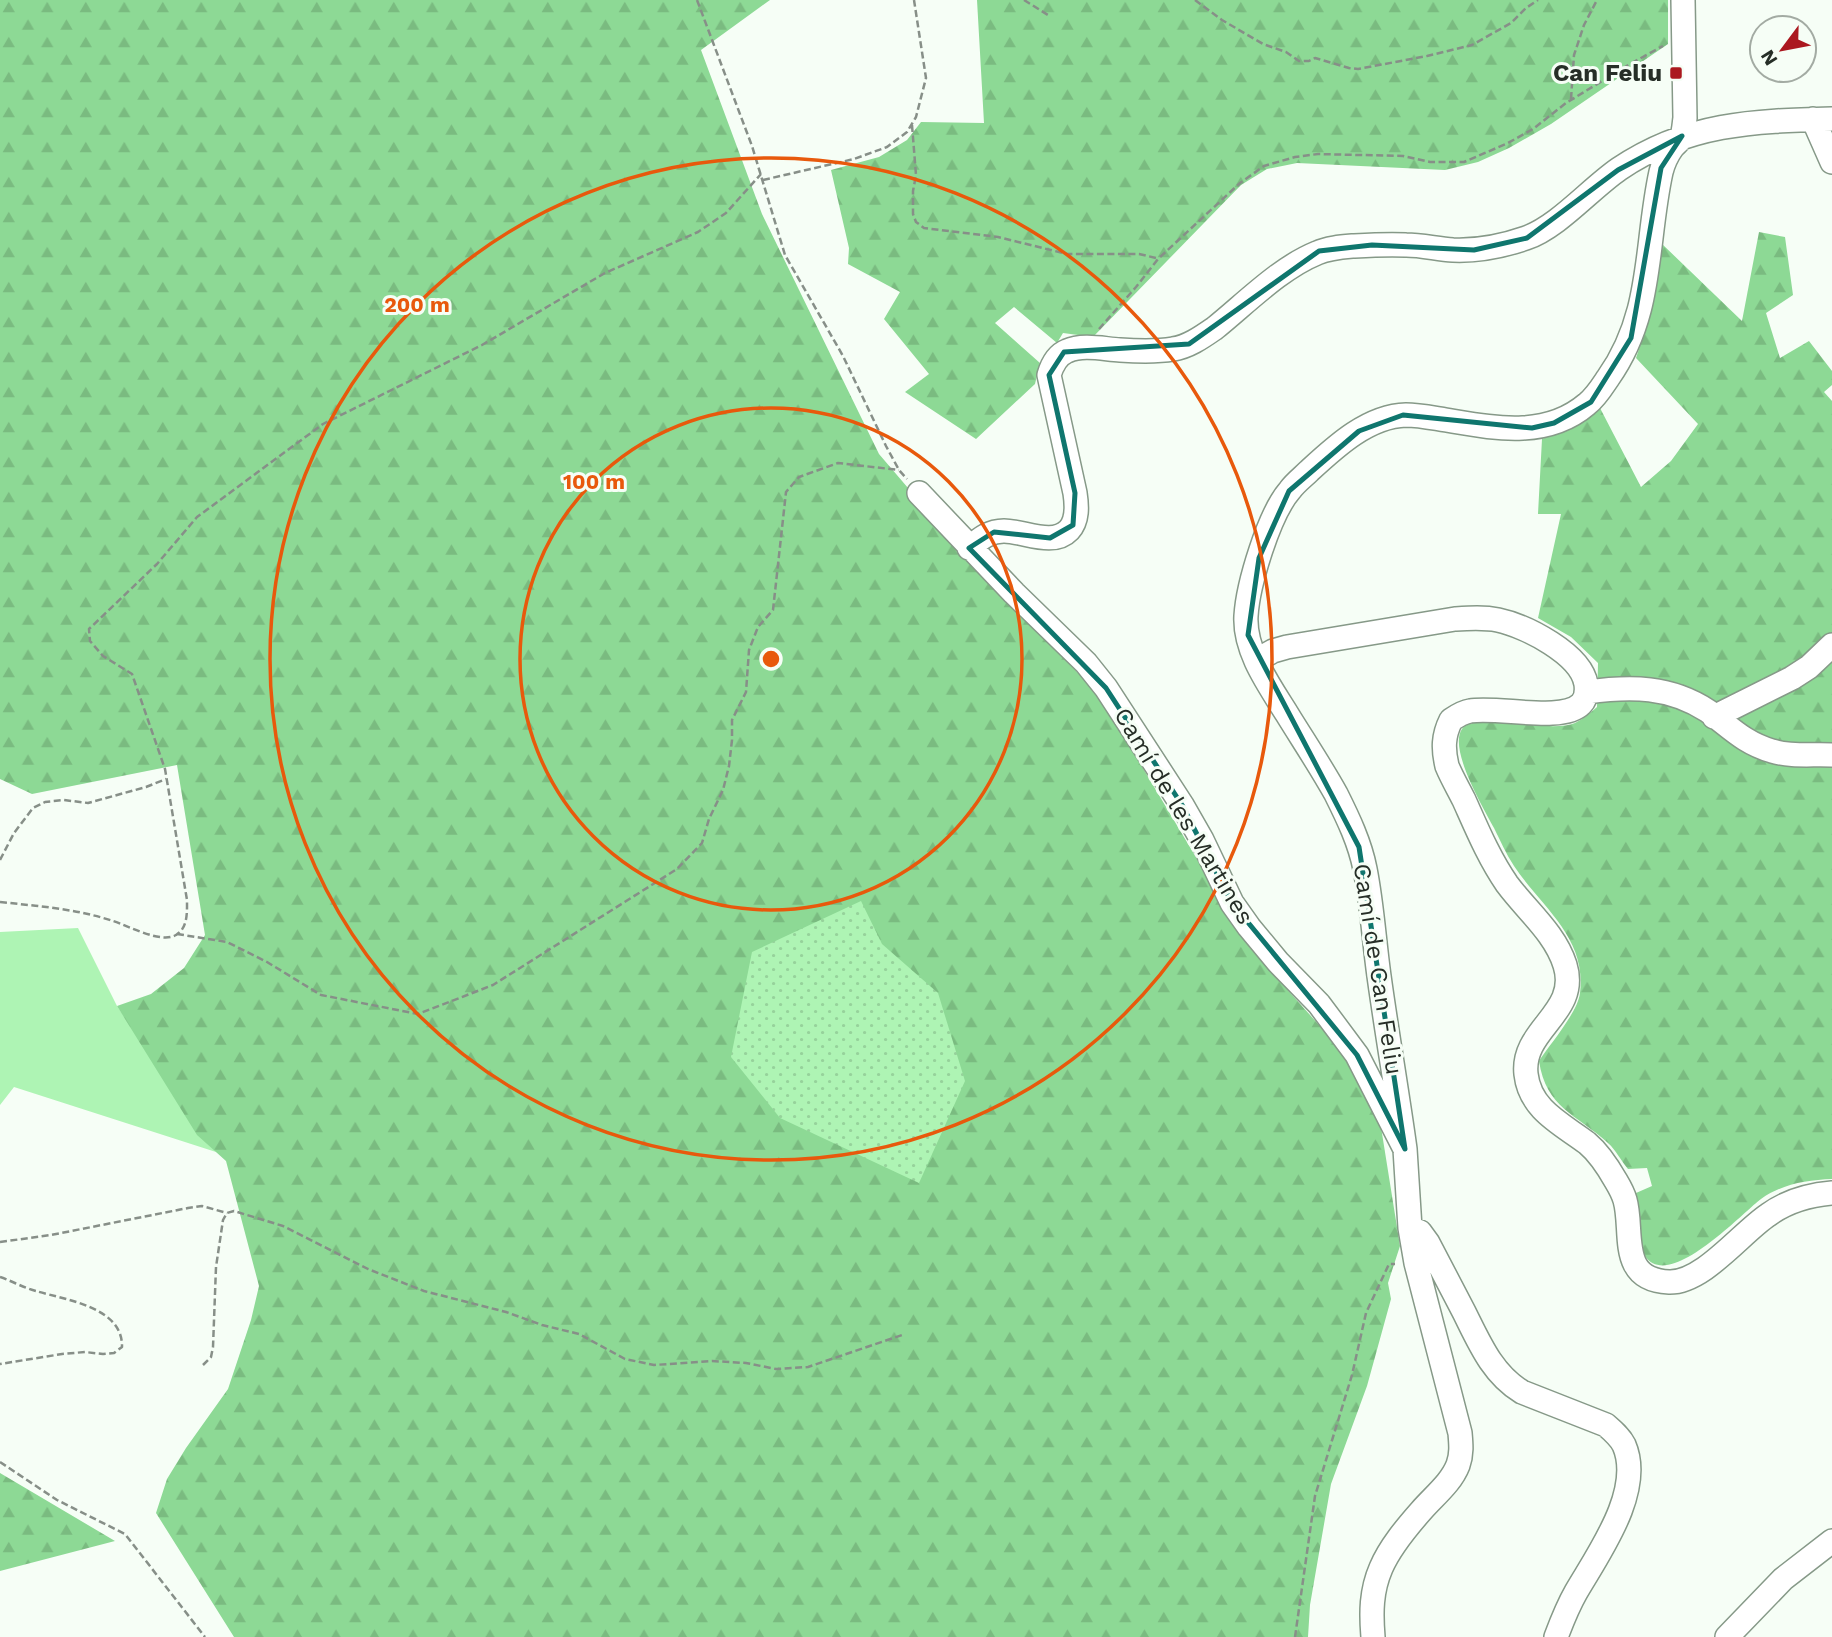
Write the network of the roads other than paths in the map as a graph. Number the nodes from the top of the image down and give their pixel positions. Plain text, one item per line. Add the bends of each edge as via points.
1 (1683, 0) edge
2 (1822, 119) edge
3 (1682, 136) junction
4 (1832, 162) edge
5 (919, 493) road end
6 (969, 548) junction
7 (1832, 645) edge
8 (1257, 660) junction
9 (1587, 692) junction
10 (1714, 717) junction
11 (1832, 755) edge
12 (1405, 1149) junction
13 (1832, 1193) edge
14 (1410, 1228) junction
15 (1832, 1541) edge
16 (1373, 1637) edge
17 (1556, 1637) edge
18 (1727, 1637) edge

1 - 3 street, Camí de Can Feliu
2 - 3 street via 1749,122
2 - 4 street
3 - 6 street via 1618,170 1545,229 1528,237 1474,250 1373,245 1319,251 1282,273 1189,344 1174,349 1064,352 1049,375 1075,493 1073,525 1067,533 1050,538 994,532
3 - 8 street, Camí de Can Feliu via 1661,168 1644,289 1631,338 1591,402 1554,423 1532,428 1403,415 1375,423 1343,441 1289,491 1268,532 1246,617
5 - 6 street, Camí de les Martines
6 - 12 street, Camí de les Martines via 1106,688 1182,805 1232,903 1357,1055
7 - 10 street via 1786,682
8 - 9 street via 1273,651 1309,643 1455,619 1499,620 1536,634 1571,659 1582,671
8 - 12 street, Camí de Can Feliu via 1335,793 1359,846
9 - 10 street via 1654,689 1684,698
9 - 13 street via 1584,702 1568,712 1468,711 1451,720 1444,740 1447,766 1483,844 1508,886 1548,933 1565,965 1568,989 1564,1001 1528,1054 1526,1076 1531,1090 1548,1116 1588,1144 1618,1183 1633,1261 1654,1280 1677,1282 1691,1277 1769,1214 1804,1197
10 - 11 street via 1740,737 1774,752
12 - 14 street, Camí de les Martines
14 - 16 street, Camí de les Martines via 1462,1450 1449,1480 1381,1568 1371,1611
14 - 17 street via 1428,1243 1501,1376 1522,1392 1606,1424 1623,1444 1629,1471 1623,1500
15 - 18 street via 1783,1579

